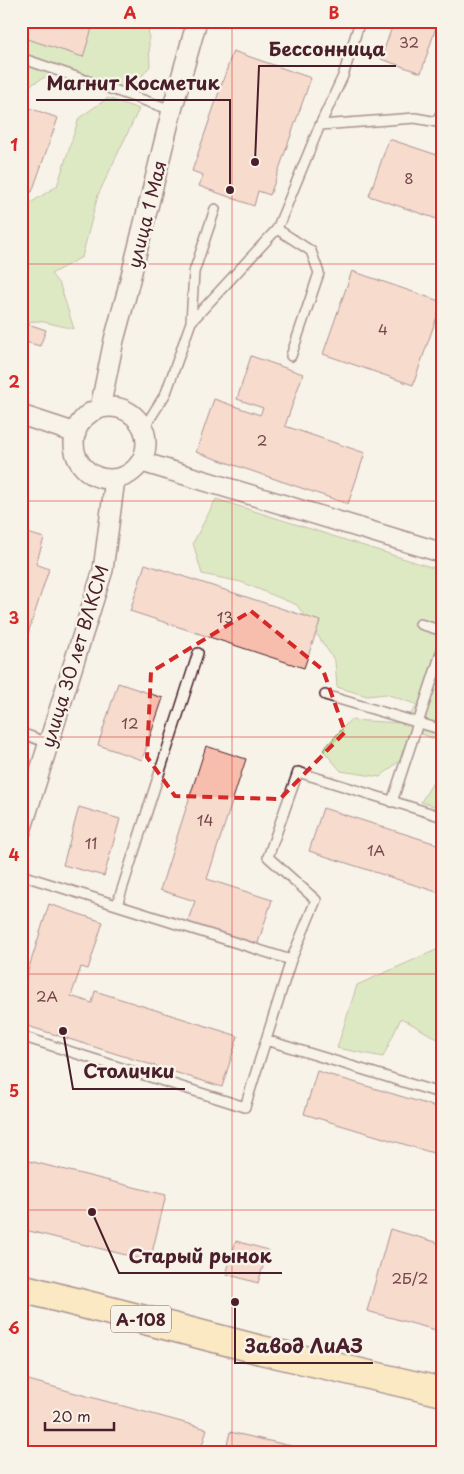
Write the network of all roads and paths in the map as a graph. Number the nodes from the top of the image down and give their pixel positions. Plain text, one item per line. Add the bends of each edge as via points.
1 (197, 21) edge
2 (360, 21) edge
3 (21, 58) edge
4 (172, 110) junction
5 (443, 110) edge
6 (440, 121) edge
7 (320, 125) junction
8 (215, 209) dead end
9 (277, 229) junction
10 (191, 322) junction
11 (291, 356) dead end
12 (100, 408) junction
13 (21, 415) edge
14 (144, 428) junction
15 (76, 433) junction
16 (142, 462) junction
17 (115, 479) junction
18 (443, 553) edge
19 (420, 624) dead end
20 (443, 631) edge
21 (443, 647) edge
22 (198, 653) dead end
23 (325, 695) dead end
24 (418, 723) junction
25 (443, 730) edge
26 (21, 733) edge
27 (48, 743) junction
28 (392, 802) junction
29 (443, 817) edge
30 (21, 831) edge
31 (21, 875) edge
32 (117, 906) junction
33 (291, 960) junction
34 (21, 1036) edge
35 (266, 1040) junction
36 (443, 1094) edge
37 (21, 1288) edge
38 (443, 1392) edge

1 - 4 street, улица 1 Мая
2 - 7 lane via 343,76
3 - 4 lane
4 - 12 street, улица 1 Мая
5 - 6 lane
6 - 7 lane via 415,118
7 - 9 lane
8 - 10 lane via 194,272
9 - 10 lane
9 - 11 lane via 311,251 319,273
10 - 14 lane via 166,393
12 - 14 street via 121,408
12 - 15 street via 81,422
13 - 15 street
14 - 16 street via 147,440
15 - 17 street via 75,451 83,467 103,479
16 - 17 street via 126,476
16 - 18 street
17 - 27 street, улица 30 лет ВЛКСМ via 103,570
19 - 20 lane
21 - 24 lane
22 - 32 lane
23 - 24 lane
24 - 25 lane
24 - 28 lane
26 - 27 lane
27 - 30 street, улица 30 лет ВЛКСМ
28 - 29 lane
28 - 33 lane via 298,772 268,857 316,900
31 - 32 lane
32 - 33 lane
33 - 35 lane
34 - 35 lane via 245,1107
35 - 36 lane
37 - 38 highway, А-108 via 261,1350

